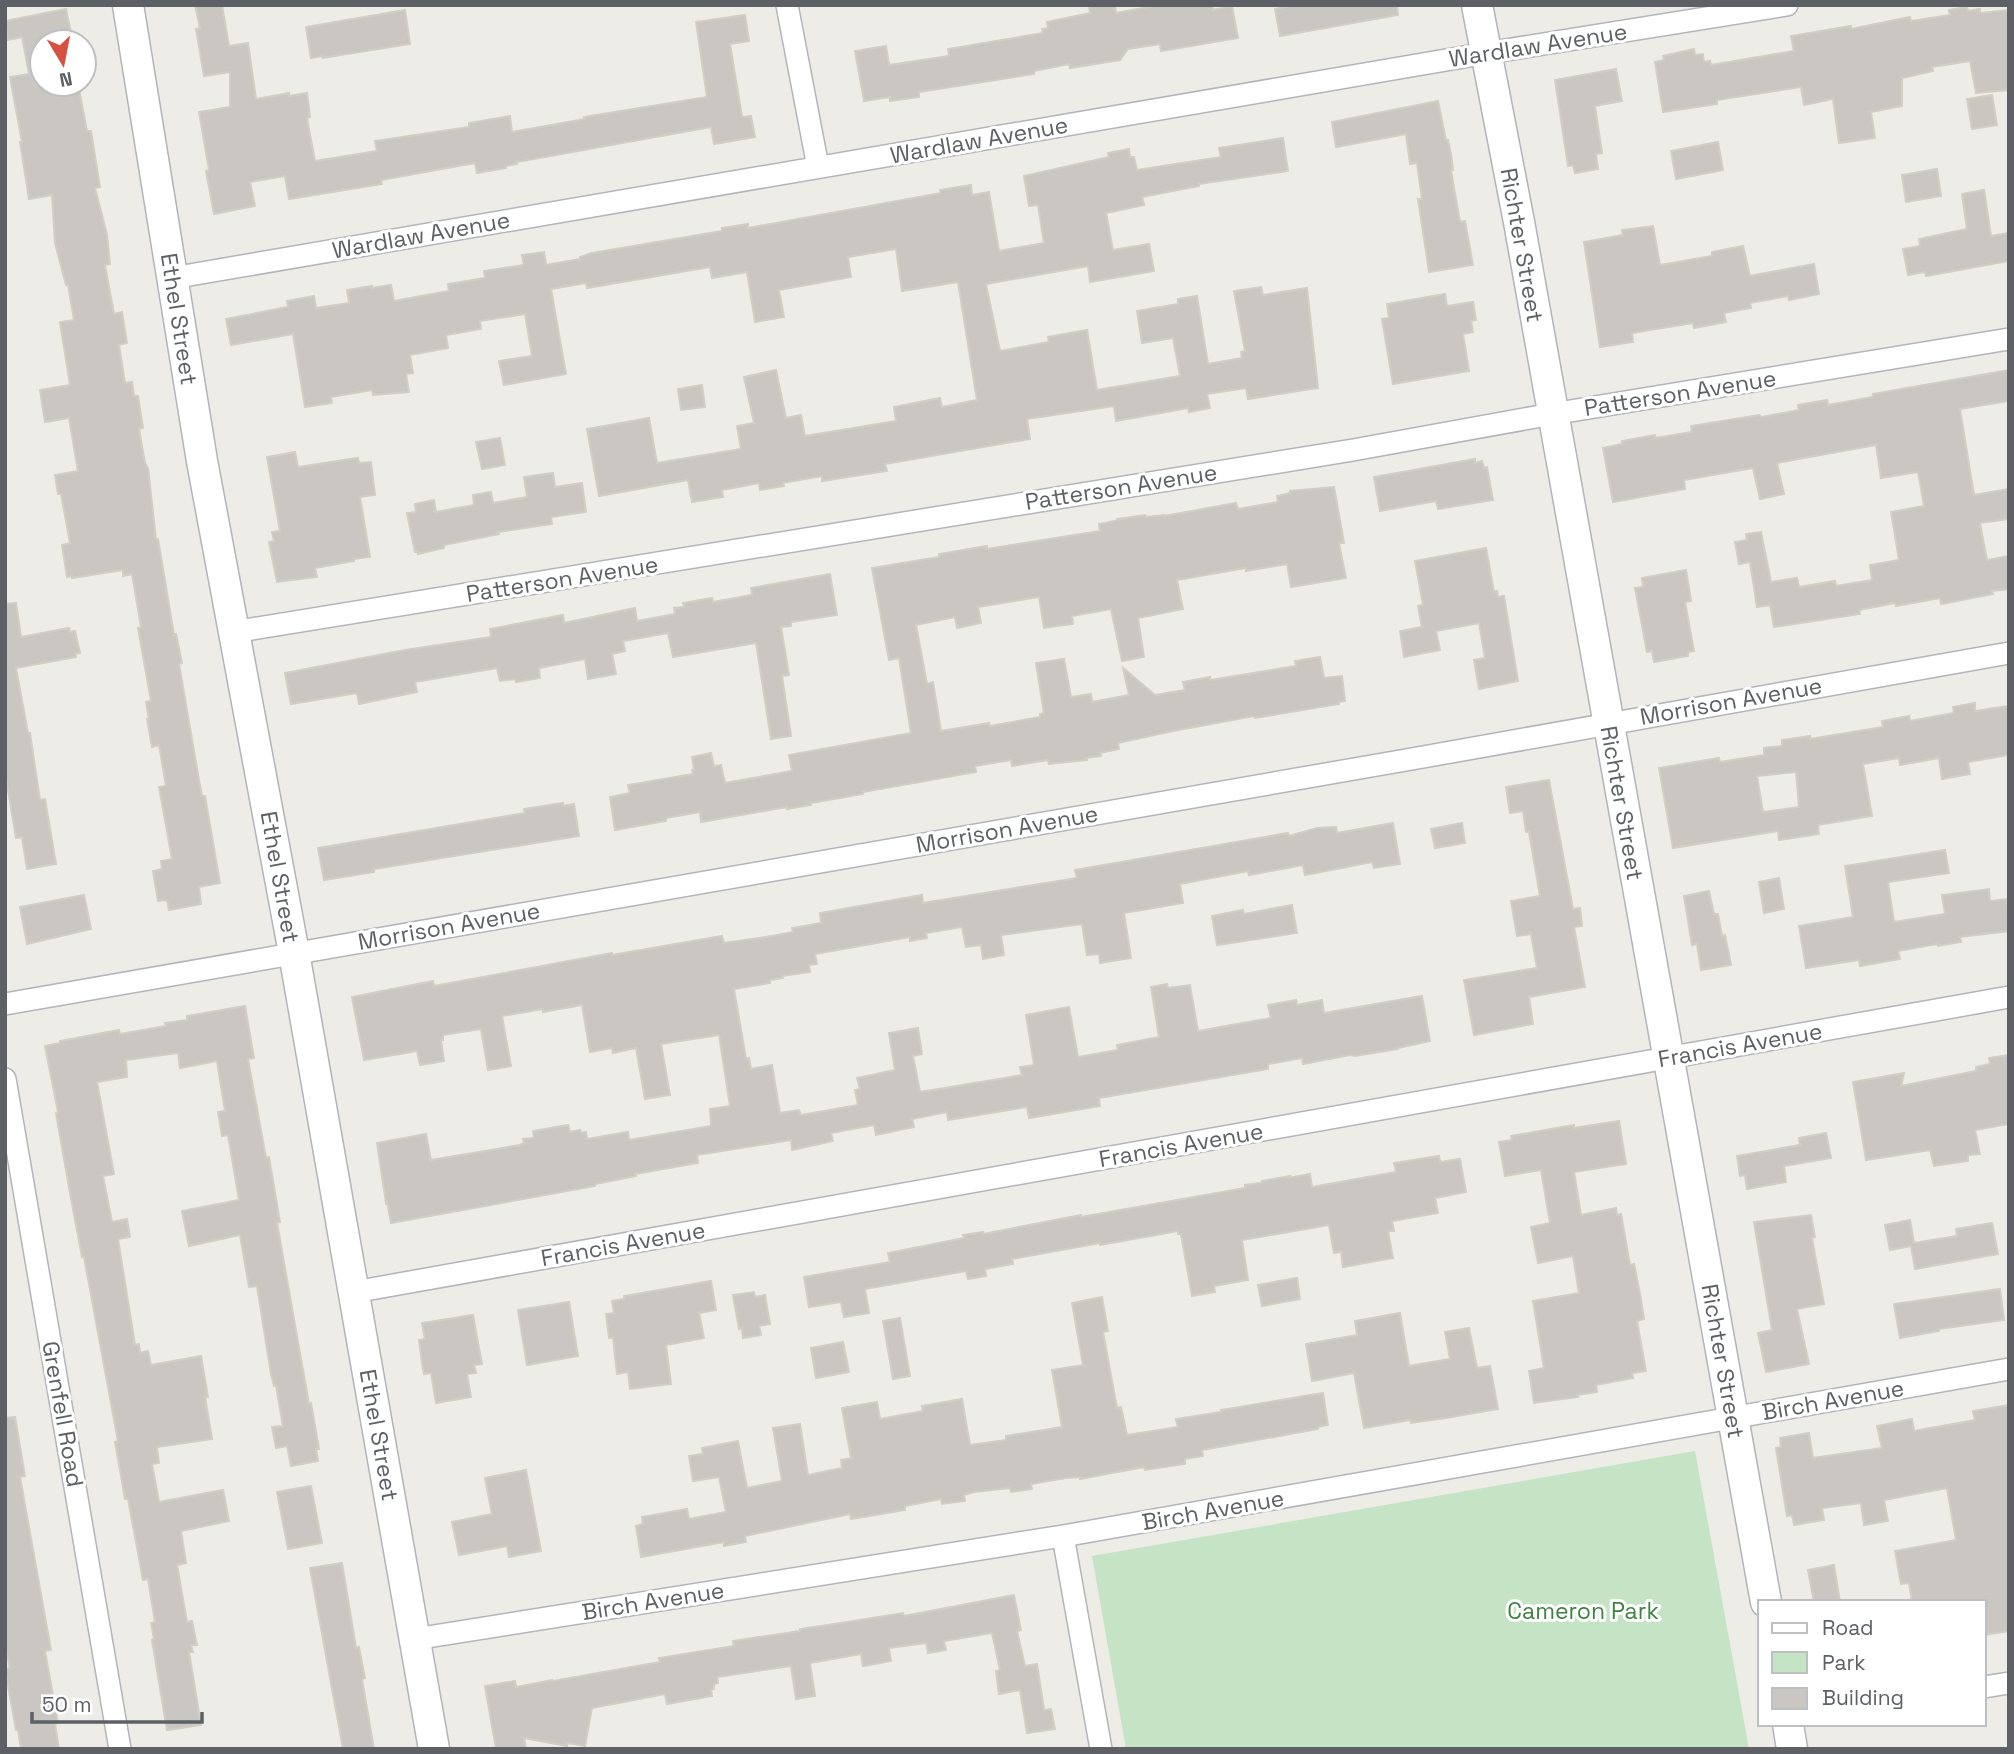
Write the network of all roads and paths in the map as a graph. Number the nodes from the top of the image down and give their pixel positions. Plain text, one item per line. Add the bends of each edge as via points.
1 (128, 5) edge
2 (787, 5) edge
3 (1477, 5) edge
4 (1787, 5) edge
5 (1487, 52) junction
6 (818, 167) junction
7 (172, 278) junction
8 (2009, 339) edge
9 (1552, 414) junction
10 (233, 632) junction
11 (2009, 653) edge
12 (1608, 723) junction
13 (294, 953) junction
14 (2009, 997) edge
15 (5, 1004) edge
16 (1668, 1058) junction
17 (5, 1079) edge
18 (354, 1292) junction
19 (2009, 1369) edge
20 (1733, 1417) junction
21 (1063, 1536) junction
22 (1766, 1600) edge
23 (415, 1639) junction
24 (2009, 1683) edge
25 (1986, 1688) edge
26 (120, 1749) edge
27 (434, 1749) edge
28 (1101, 1749) edge

1 - 7 street, Ethel Street
2 - 6 street
3 - 5 street, Richter Street
4 - 5 street, Wardlaw Avenue
5 - 6 street, Wardlaw Avenue
5 - 9 street, Richter Street
6 - 7 street, Wardlaw Avenue
7 - 10 street, Ethel Street
8 - 9 street, Patterson Avenue
9 - 10 street, Patterson Avenue
9 - 12 street, Richter Street
10 - 13 street, Ethel Street
11 - 12 street, Morrison Avenue
12 - 13 street, Morrison Avenue
12 - 16 street, Richter Street
13 - 15 street, Morrison Avenue
13 - 18 street, Ethel Street
14 - 16 street, Francis Avenue
16 - 18 street, Francis Avenue
16 - 20 street, Richter Street
17 - 26 street, Grenfell Road
18 - 23 street, Ethel Street
19 - 20 street, Birch Avenue
20 - 21 street, Birch Avenue
20 - 22 street, Richter Street
21 - 23 street, Birch Avenue
21 - 28 street
23 - 27 street, Ethel Street
24 - 25 street

